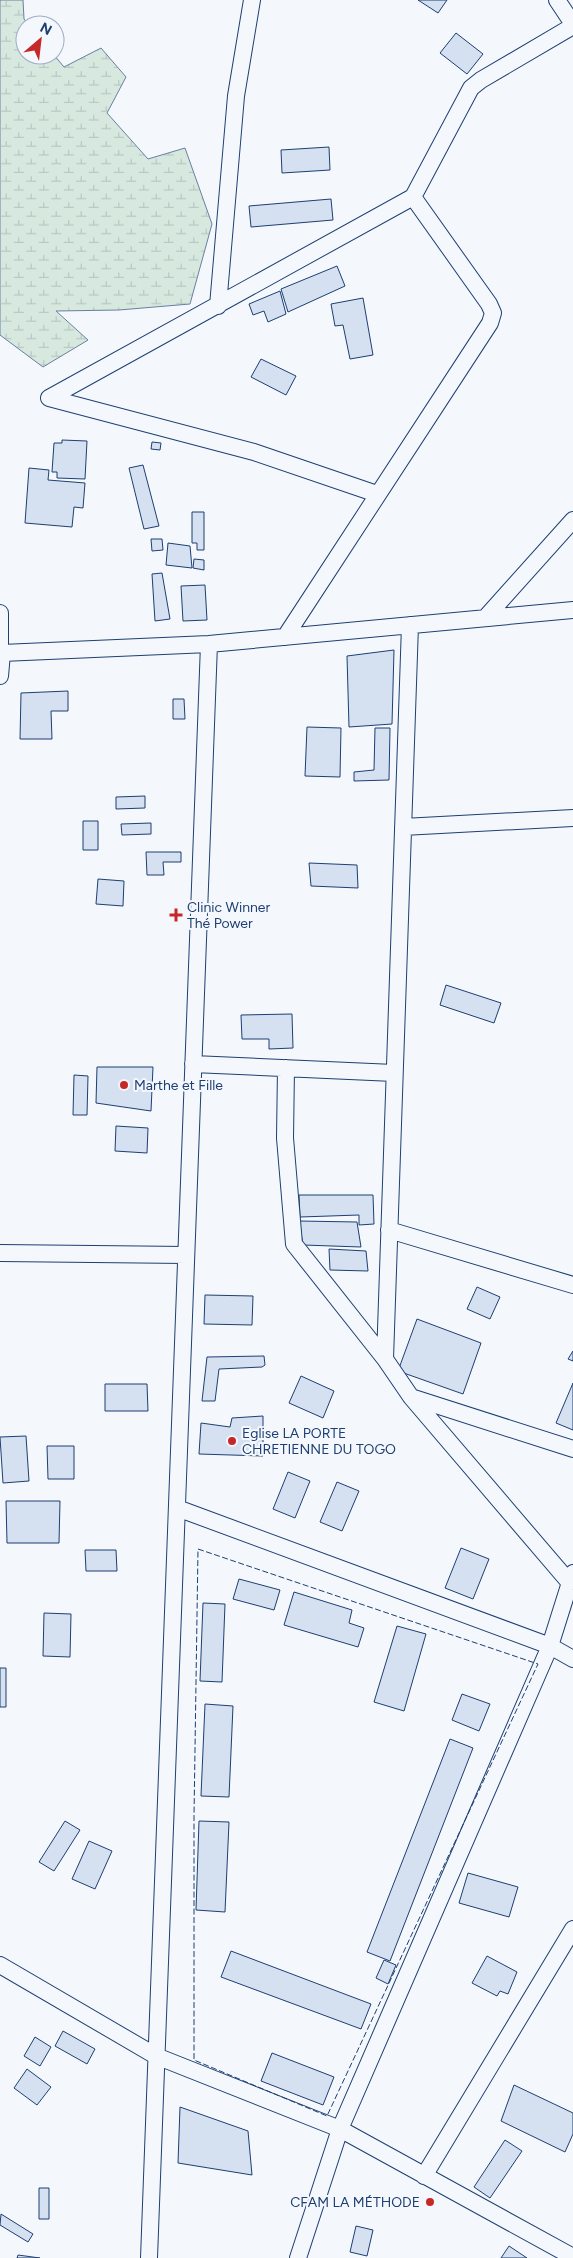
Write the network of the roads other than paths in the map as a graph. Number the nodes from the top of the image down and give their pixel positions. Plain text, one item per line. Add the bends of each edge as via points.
1 (252, 0) edge
2 (557, 0) edge
3 (573, 25) edge
4 (413, 197) junction
5 (218, 306) junction
6 (376, 494) junction
7 (573, 520) edge
8 (573, 610) edge
9 (0, 613) edge
10 (486, 617) junction
11 (410, 624) junction
12 (285, 637) junction
13 (209, 644) junction
14 (1, 653) edge
15 (0, 676) edge
16 (573, 818) edge
17 (403, 827) junction
18 (193, 1064) junction
19 (286, 1068) junction
20 (394, 1073) junction
21 (389, 1230) junction
22 (0, 1253) edge
23 (186, 1255) junction
24 (573, 1285) edge
25 (384, 1359) junction
26 (411, 1397) junction
27 (573, 1449) edge
28 (177, 1508) junction
29 (571, 1577) edge
30 (550, 1646) junction
31 (573, 1659) edge
32 (573, 1929) edge
33 (0, 1965) edge
34 (156, 2056) junction
35 (340, 2129) junction
36 (424, 2176) junction
37 (573, 2257) edge
38 (149, 2258) edge
39 (298, 2258) edge

1 - 5 street via 236,96
2 - 3 street
3 - 4 street via 471,88
4 - 5 street
4 - 6 street via 493,313 490,323
5 - 6 street via 49,398 254,452
6 - 12 street
7 - 10 street
8 - 10 street
9 - 14 street
10 - 11 street
11 - 12 street
11 - 17 street
12 - 13 street
13 - 14 street
13 - 18 street
14 - 15 street
16 - 17 street
17 - 20 street
18 - 19 street
18 - 23 street
19 - 20 street
19 - 25 street via 285,1138 294,1244
20 - 21 street
21 - 24 street
21 - 25 street
22 - 23 street
23 - 28 street
25 - 26 street
26 - 27 street
26 - 29 street
28 - 30 street
28 - 34 street
29 - 30 street
30 - 31 street
30 - 35 street
32 - 36 street
33 - 34 street
34 - 35 street
34 - 38 street
35 - 36 street
35 - 39 street
36 - 37 street

